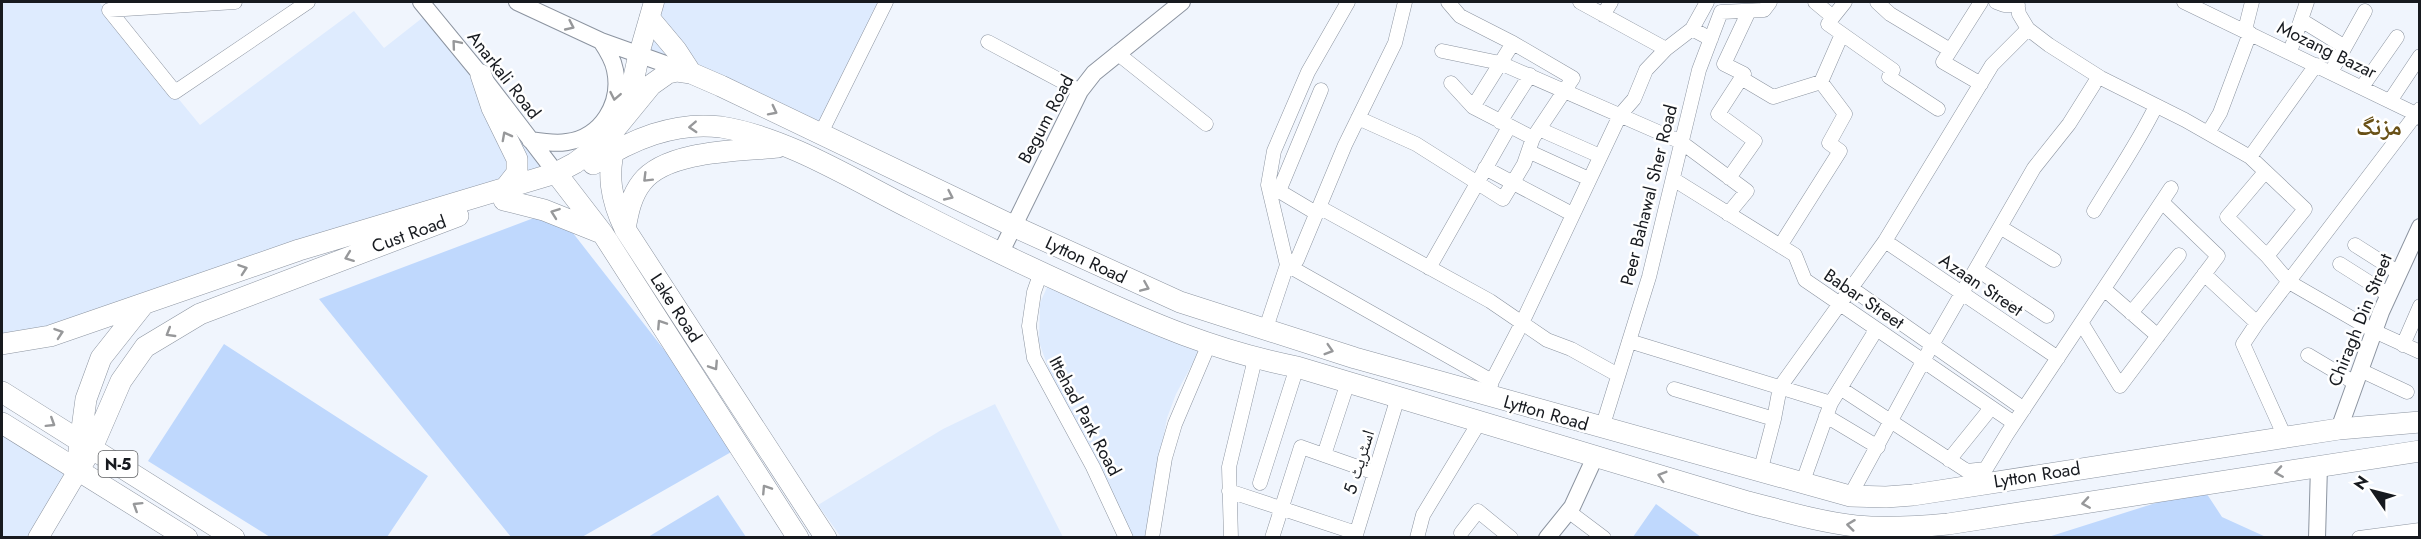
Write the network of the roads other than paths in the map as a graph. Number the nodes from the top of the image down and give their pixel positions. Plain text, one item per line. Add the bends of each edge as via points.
1 (235, 2) edge
2 (308, 2) edge
3 (421, 2) edge
4 (886, 2) edge
5 (1182, 2) edge
6 (1348, 2) edge
7 (1405, 2) edge
8 (1449, 2) edge
9 (1582, 2) edge
10 (1611, 2) edge
11 (1707, 2) edge
12 (1815, 2) edge
13 (1845, 2) edge
14 (1876, 2) edge
15 (1981, 2) edge
16 (1996, 2) edge
17 (2291, 2) edge
18 (522, 3) edge
19 (2017, 3) edge
20 (2192, 3) edge
21 (2249, 3) edge
22 (158, 4) edge
23 (2307, 4) edge
24 (1767, 6) edge
25 (652, 10) edge
26 (1749, 11) junction
27 (2365, 11) dead end
28 (1603, 15) junction
29 (1833, 17) junction
30 (2301, 20) junction
31 (1692, 29) junction
32 (2028, 29) junction
33 (2248, 31) junction
34 (1842, 34) junction
35 (2397, 37) dead end
36 (1711, 39) junction
37 (602, 41) junction
38 (988, 42) dead end
39 (1513, 43) junction
40 (2345, 47) junction
41 (1666, 50) junction
42 (1950, 50) junction
43 (1442, 51) dead end
44 (2290, 52) junction
45 (1117, 53) junction
46 (639, 54) junction
47 (2420, 56) edge
48 (1500, 63) junction
49 (2316, 64) junction
50 (2331, 72) junction
51 (691, 73) junction
52 (482, 75) junction
53 (1530, 75) junction
54 (1741, 78) junction
55 (2101, 78) junction
56 (1821, 82) junction
57 (1451, 83) dead end
58 (1981, 84) junction
59 (2362, 87) junction
60 (1321, 90) dead end
61 (1080, 91) junction
62 (1564, 91) junction
63 (2390, 101) junction
64 (2156, 106) junction
65 (1473, 107) junction
66 (1938, 110) dead end
67 (2418, 114) edge
68 (1620, 116) junction
69 (1358, 118) junction
70 (623, 121) junction
71 (1206, 124) dead end
72 (1504, 125) junction
73 (2208, 133) junction
74 (820, 135) junction
75 (531, 140) junction
76 (1534, 140) junction
77 (1681, 142) junction
78 (783, 147) junction
79 (613, 153) junction
80 (1600, 156) junction
81 (2250, 156) junction
82 (809, 157) joint
83 (1485, 168) junction
84 (2265, 172) junction
85 (559, 177) junction
86 (1729, 178) junction
87 (1589, 179) junction
88 (1672, 179) junction
89 (1477, 183) junction
90 (1514, 184) junction
91 (2171, 188) dead end
92 (505, 194) junction
93 (2162, 202) junction
94 (1318, 210) junction
95 (2094, 211) dead end
96 (1572, 214) junction
97 (1728, 214) junction
98 (1013, 226) junction
99 (2000, 227) junction
100 (625, 229) junction
101 (603, 234) junction
102 (2418, 234) edge
103 (1885, 242) junction
104 (2355, 245) dead end
105 (1780, 246) junction
106 (1000, 254) junction
107 (2179, 255) dead end
108 (2267, 256) junction
109 (2054, 260) dead end
110 (2340, 264) dead end
111 (1287, 265) junction
112 (1429, 268) junction
113 (1976, 269) junction
114 (1041, 272) junction
115 (2398, 273) junction
116 (2204, 274) junction
117 (2289, 282) junction
118 (1851, 288) junction
119 (2104, 290) junction
120 (1962, 294) junction
121 (2389, 295) junction
122 (144, 303) junction
123 (1839, 304) junction
124 (2420, 306) edge
125 (2131, 313) junction
126 (2048, 316) dead end
127 (1522, 323) junction
128 (2257, 323) junction
129 (2082, 324) junction
130 (1876, 330) junction
131 (1265, 331) junction
132 (2374, 331) junction
133 (2158, 336) junction
134 (1629, 341) junction
135 (2, 344) edge
136 (1209, 344) junction
137 (1932, 345) junction
138 (2403, 345) junction
139 (2420, 352) edge
140 (2308, 355) dead end
141 (1255, 358) junction
142 (2058, 358) junction
143 (1923, 362) junction
144 (1297, 367) junction
145 (1618, 375) junction
146 (2358, 377) junction
147 (1348, 382) junction
148 (1780, 387) junction
149 (1490, 388) junction
150 (1840, 388) junction
151 (1674, 389) dead end
152 (2, 392) edge
153 (2407, 392) dead end
154 (1398, 397) junction
155 (1991, 408) junction
156 (2024, 409) junction
157 (1829, 410) junction
158 (1774, 419) junction
159 (1480, 421) junction
160 (1891, 422) junction
161 (2420, 422) edge
162 (2, 423) edge
163 (2014, 423) junction
164 (1602, 428) junction
165 (2339, 429) junction
166 (2285, 437) junction
167 (85, 444) junction
168 (1878, 447) junction
169 (2420, 451) edge
170 (1324, 455) junction
171 (1595, 457) junction
172 (1949, 460) junction
173 (2319, 466) junction
174 (79, 470) junction
175 (1760, 472) junction
176 (1375, 473) junction
177 (1981, 477) junction
178 (1260, 483) dead end
179 (1802, 484) junction
180 (1828, 490) junction
181 (1229, 491) junction
182 (1850, 496) junction
183 (1281, 508) junction
184 (1568, 512) junction
185 (1818, 520) junction
186 (1461, 532) dead end
187 (2410, 533) edge
188 (1356, 535) edge
189 (38, 537) edge
190 (187, 537) edge
191 (234, 537) edge
192 (798, 537) edge
193 (826, 537) edge
194 (1126, 537) edge
195 (1152, 537) edge
196 (1231, 537) edge
197 (1272, 537) edge
198 (1417, 537) edge
199 (1511, 537) edge
200 (1548, 537) edge
201 (1604, 537) edge
202 (2317, 537) edge
203 (2359, 537) edge

1 - 22 street
2 - 22 street via 176,92 110,10
52 -> 3 street, Anarkali Road
4 - 74 street
5 - 45 street, Begum Road
6 - 111 street via 1308,72 1274,151 1268,185
7 - 69 street via 1395,43
8 - 39 street via 1460,16
9 - 28 street
10 - 28 street
11 - 31 street
12 - 29 street
13 - 29 street
14 - 42 street
15 - 42 street
16 - 19 street via 2004,6
17 - 23 street
18 -> 37 street
19 - 32 street
20 - 33 street, Mozang Bazar
21 - 33 street
23 - 30 street
24 - 26 street, Peer Bahawal Sher Road
25 - 46 main road
25 - 51 main road
26 - 36 street, Peer Bahawal Sher Road via 1721,12
26 - 54 street via 1724,64 1744,74
27 - 40 street
28 - 41 street
29 - 34 street via 1828,24
30 - 40 street
30 - 44 street
31 - 36 street
31 - 41 street
32 - 55 street
32 - 58 street via 1992,65
33 - 44 street, Mozang Bazar
33 - 73 street via 2220,113
34 - 56 street
34 - 66 street via 1893,70 1889,77
35 - 59 street
36 - 77 street, Peer Bahawal Sher Road
37 - 46 street
37 -> 75 street via 612,60 617,85 606,119 579,139 553,143
38 - 61 street
39 - 48 street
39 - 62 street via 1573,78
40 - 50 street
41 - 68 street via 1646,70 1634,99
42 - 58 street via 1943,62
43 - 48 street
44 - 49 street, Mozang Bazar
45 - 61 street, Begum Road
45 - 71 street
46 - 51 street
46 - 70 main road, Lake Road
47 - 63 street
48 - 53 street
48 - 65 street
49 - 50 street, Mozang Bazar
49 - 81 street
50 - 59 street, Mozang Bazar
51 - 70 main road, Cust Road via 677,71 660,78
51 -> 74 main road, Lytton Road
52 - 75 street, Anarkali Road
92 -> 52 main road via 517,173 517,159 492,108
53 - 62 street
53 - 72 street
54 - 56 street via 1773,97
54 - 86 street via 1718,114 1755,141
55 - 64 street
55 - 99 street via 2034,168
56 - 105 street via 1845,114 1829,143 1840,151
57 - 65 street
58 - 103 street
59 - 63 street, Mozang Bazar
60 - 94 street via 1279,190
61 - 98 street, Begum Road
62 - 68 street
62 - 76 street
63 - 67 street, Mozang Bazar
64 - 73 street
64 - 95 street
65 - 72 street
67 - 117 street
68 - 77 street
68 - 80 street
69 - 89 street via 1416,144
69 - 94 street
70 - 79 main road, Lake Road
70 - 85 main road, Cust Road via 595,150
72 - 76 street
72 - 83 street
73 - 81 street
74 -> 98 main road, Lytton Road
75 - 85 street, Anarkali Road
76 - 80 street
76 - 87 street
76 - 90 street
77 - 86 street
77 - 88 street, Peer Bahawal Sher Road
78 -> 79 main road, Cust Road via 743,132 691,127 666,130
78 - 82 main road, Cust Road
78 -> 100 main road via 715,154 663,165 643,181 634,195
79 - 85 main road, Cust Road
79 - 100 main road, Lake Road via 613,201
80 - 87 street
81 - 84 street
82 - 106 main road, Lytton Road
83 - 89 street
83 - 90 street
84 - 108 street via 2227,217
84 - 108 street via 2305,209
85 - 92 main road, Cust Road
85 - 101 main road
86 - 97 street via 1747,191
87 - 96 street
88 - 97 street, Babar Street
88 - 134 street, Peer Bahawal Sher Road
89 - 90 street via 1503,199
89 - 112 street
90 - 96 street
91 - 93 street
101 -> 92 main road
122 -> 92 main road, Cust Road via 299,250
92 -> 167 main road, Cust Road via 200,314 145,347 120,381
93 - 116 street via 2218,256
93 - 119 street
94 - 111 street via 1297,260
94 - 112 street
96 - 127 street
97 - 105 street, Babar Street
98 - 106 street, Begum Road
98 -> 131 main road, Lytton Road via 1180,302
99 - 109 street
99 - 113 street
100 -> 193 main road, Lake Road
192 -> 101 main road
102 - 115 street, Chiragh Din Street
103 - 118 street
103 - 120 street, Azaan Street
104 - 115 street
105 - 123 street, Babar Street via 1795,255 1805,280
106 - 114 main road, Lytton Road
107 - 125 street
108 - 117 street
110 - 121 street
111 - 131 street
111 - 149 street
112 - 127 street
113 - 120 street
113 - 126 street
114 - 136 main road, Lytton Road via 1160,327
114 - 194 street, Ittehad Park Road via 1029,326 1034,358
115 - 121 street, Chiragh Din Street
116 - 128 street
116 - 133 street
117 - 128 street
117 - 132 street
118 - 123 street
118 - 137 street
119 - 125 street
119 - 129 street
120 - 137 street
120 - 142 street, Azaan Street
121 - 132 street, Chiragh Din Street
135 -> 122 main road, Cust Road via 50,336
122 - 167 main road via 101,358 91,381
123 - 130 street, Babar Street
123 - 148 street
124 - 138 street
125 - 133 street
127 - 145 street via 1547,340
127 - 149 street
128 - 166 street via 2243,344
129 - 133 street via 2120,386
129 - 142 street
130 - 143 street, Babar Street
130 - 150 street
131 -> 149 main road, Lytton Road
132 - 138 street
132 - 146 street, Chiragh Din Street
134 - 145 street, Peer Bahawal Sher Road
134 - 148 street
136 - 141 main road, Lytton Road
136 - 195 street via 1174,424
137 - 143 street
137 - 156 street
138 - 139 street
140 - 146 street
141 - 144 main road, Lytton Road
141 - 181 street via 1228,467
142 - 156 street
143 - 155 street, Babar Street
143 - 160 street
144 - 147 main road, Lytton Road
144 - 178 street
145 - 164 street, Peer Bahawal Sher Road
146 - 153 street
146 - 165 street, Chiragh Din Street
147 - 154 main road, Lytton Road
147 - 170 street
148 - 157 street
148 - 158 street
149 - 164 main road, Lytton Road
150 - 157 street
150 - 160 street
151 - 158 street
152 -> 167 main road, N-5
154 - 159 main road, Lytton Road
154 - 176 street, اسٹریٹ 5
155 - 163 street, Babar Street
155 - 172 street
156 - 163 street
157 - 168 street
157 - 179 street
158 - 175 street
159 - 171 main road, Lytton Road
159 - 198 street via 1423,515
160 - 168 street
160 - 172 street
161 - 165 main road, Lytton Road
162 - 174 main road, N-5
163 - 177 street
164 - 175 main road, Lytton Road
165 - 166 main road, Lytton Road
166 - 177 main road, Lytton Road
167 - 174 main road
167 - 191 main road, N-5
168 - 182 street
169 - 173 main road, Lytton Road
170 - 176 street
170 - 183 street via 1301,447
171 - 184 street
185 -> 171 main road, Lytton Road
172 - 177 street
173 -> 185 main road, Lytton Road via 1948,524 1855,526
173 - 202 street
174 - 189 main road
190 -> 174 main road, N-5
175 - 179 main road, Lytton Road
176 - 188 street, اسٹریٹ 5
177 - 182 main road, Lytton Road via 1886,497
179 - 180 main road, Lytton Road
180 - 182 main road, Lytton Road
180 - 185 main road
181 - 183 street
181 - 196 street
183 - 188 street
183 - 197 street
184 - 200 street
184 - 201 street
186 - 199 street via 1478,511
187 - 203 street

